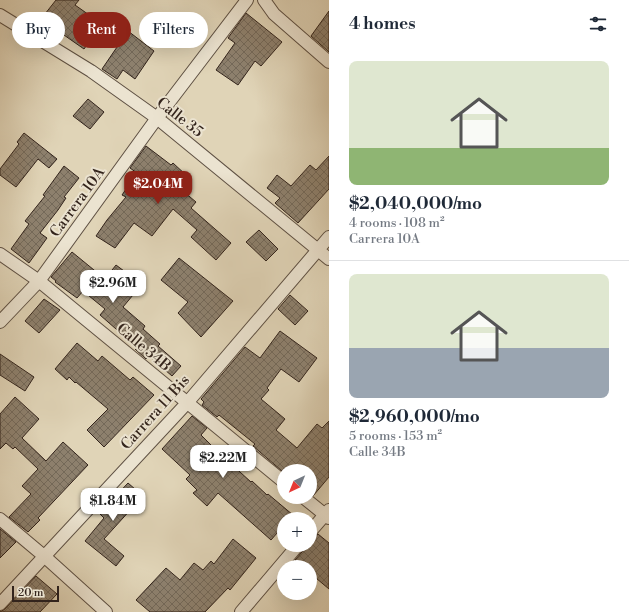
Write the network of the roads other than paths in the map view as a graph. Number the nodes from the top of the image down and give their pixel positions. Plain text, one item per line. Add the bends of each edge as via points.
1 (247, 0) edge
2 (264, 0) edge
3 (0, 15) edge
4 (329, 62) edge
5 (157, 118) junction
6 (329, 237) edge
7 (319, 250) junction
8 (0, 254) edge
9 (329, 259) edge
10 (39, 281) junction
11 (0, 322) edge
12 (187, 403) junction
13 (277, 476) edge
14 (313, 504) edge
15 (328, 514) edge
16 (0, 519) edge
17 (317, 525) edge
18 (292, 552) edge
19 (44, 556) junction
20 (0, 604) edge
21 (106, 612) edge
22 (241, 612) edge

1 - 5 street, Carrera 10A
2 - 4 street via 274,14
3 - 5 street, Calle 35 via 91,71
5 - 7 street, Calle 35
5 - 10 street, Carrera 10A
6 - 7 street, Carrera 11 Bis
7 - 9 street, Calle 35
7 - 12 street, Carrera 11 Bis
8 - 10 street, Calle 34B
10 - 11 street, Carrera 10A
10 - 12 street, Calle 34B
12 - 13 street, Calle 34B
12 - 19 street, Carrera 11 Bis
14 - 15 street
15 - 17 street
16 - 19 street
18 - 22 street
19 - 20 street, Carrera 11 Bis
19 - 21 street

